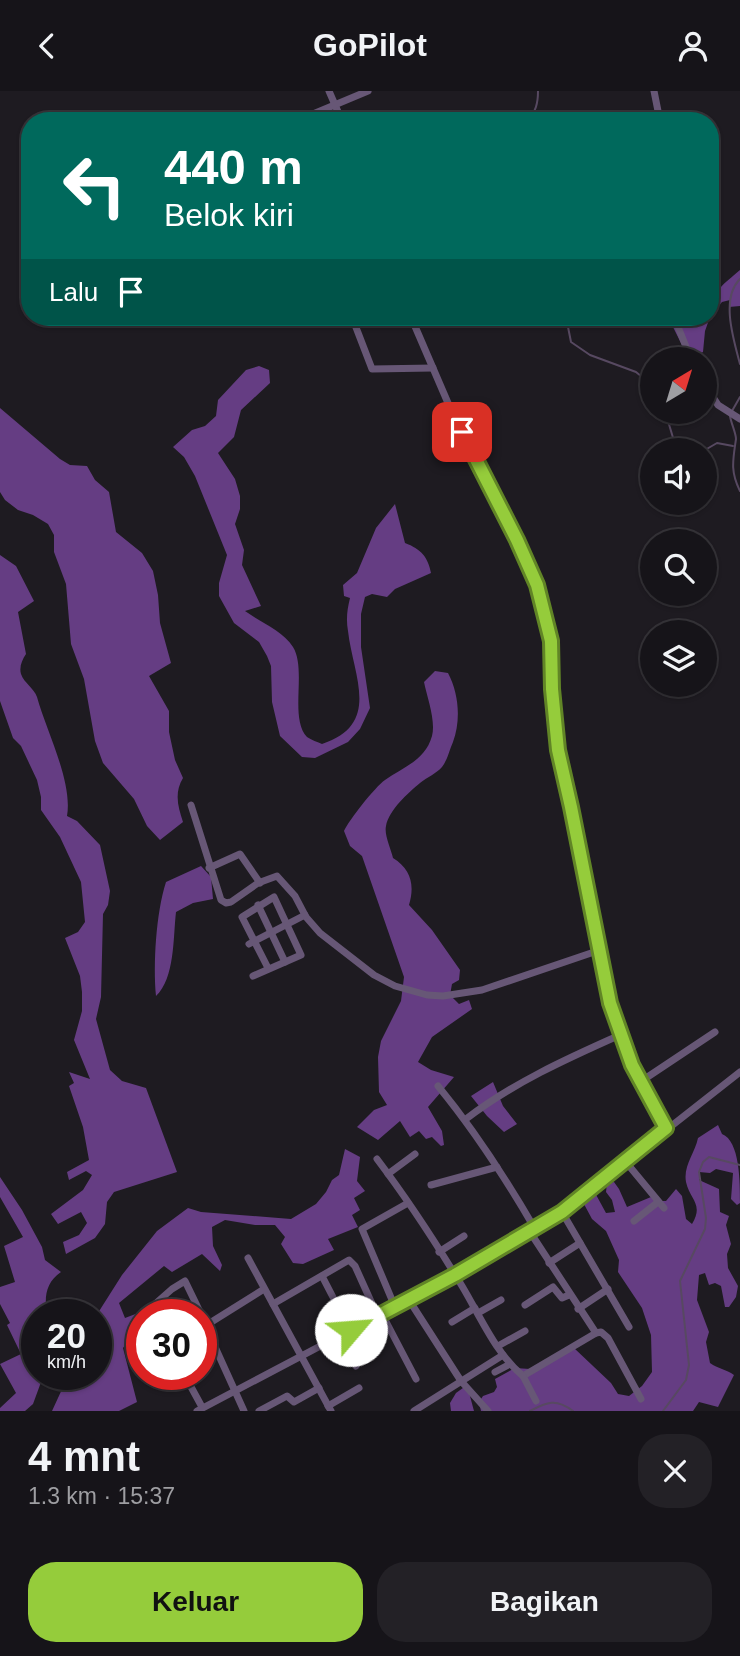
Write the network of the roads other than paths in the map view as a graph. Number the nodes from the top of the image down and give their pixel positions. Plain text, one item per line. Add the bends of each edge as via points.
1 (329, 91) edge
2 (368, 91) edge
3 (654, 91) edge
4 (335, 105) junction
5 (318, 112) edge
6 (338, 112) edge
7 (658, 112) edge
8 (355, 326) edge
9 (415, 326) edge
10 (678, 326) edge
11 (686, 347) edge
12 (433, 368) junction
13 (718, 405) edge
14 (740, 419) edge
15 (191, 805) dead end
16 (209, 868) junction
17 (260, 883) junction
18 (258, 905) junction
19 (305, 915) junction
20 (288, 924) junction
21 (271, 932) junction
22 (252, 942) junction
23 (600, 950) junction
24 (285, 963) junction
25 (268, 968) junction
26 (253, 976) dead end
27 (715, 1032) dead end
28 (620, 1035) junction
29 (740, 1072) edge
30 (640, 1082) junction
31 (438, 1086) dead end
32 (466, 1119) junction
33 (666, 1128) junction
34 (415, 1154) dead end
35 (377, 1159) dead end
36 (625, 1161) junction
37 (497, 1167) junction
38 (388, 1174) junction
39 (431, 1185) dead end
40 (658, 1202) junction
41 (408, 1203) junction
42 (664, 1209) dead end
43 (562, 1212) junction
44 (634, 1221) dead end
45 (532, 1230) junction
46 (464, 1237) dead end
47 (580, 1243) junction
48 (439, 1252) junction
49 (248, 1258) dead end
50 (549, 1263) junction
51 (455, 1275) junction
52 (322, 1276) junction
53 (264, 1289) junction
54 (608, 1289) junction
55 (569, 1294) junction
56 (161, 1299) edge
57 (195, 1299) edge
58 (408, 1300) junction
59 (500, 1300) dead end
60 (273, 1304) junction
61 (525, 1305) dead end
62 (396, 1307) junction
63 (578, 1308) junction
64 (476, 1310) junction
65 (380, 1315) junction
66 (217, 1318) edge
67 (452, 1322) dead end
68 (629, 1327) dead end
69 (351, 1330) junction
70 (525, 1331) dead end
71 (596, 1333) junction
72 (342, 1334) junction
73 (498, 1346) junction
74 (217, 1352) edge
75 (503, 1355) junction
76 (300, 1356) junction
77 (510, 1364) junction
78 (356, 1366) dead end
79 (495, 1372) dead end
80 (523, 1376) junction
81 (416, 1379) dead end
82 (461, 1381) junction
83 (318, 1388) junction
84 (359, 1388) dead end
85 (191, 1390) edge
86 (234, 1390) junction
87 (641, 1399) dead end
88 (536, 1401) dead end
89 (200, 1409) edge
90 (328, 1409) edge
91 (424, 1409) edge
92 (244, 1411) edge
93 (259, 1411) edge
94 (414, 1411) edge
95 (488, 1411) edge

1 - 4 street
2 - 4 street
3 - 7 street
4 - 5 street
4 - 6 street
8 - 12 street via 372,369
9 - 12 street
10 - 11 street
12 - 23 street via 537,585 551,641 558,750
13 - 14 street
15 - 16 street
16 - 17 street via 240,854
16 - 17 street via 223,902 231,902
17 - 19 street via 277,876
18 - 20 street via 274,897
18 - 21 street
18 - 22 street via 242,917
19 - 20 street
19 - 23 street via 320,933 374,975 427,995 482,990
20 - 21 street
20 - 24 street via 301,955
21 - 22 street
21 - 24 street
22 - 25 street
23 - 28 street
24 - 25 street
25 - 26 street
27 - 30 street
28 - 30 street
28 - 32 street via 538,1072
29 - 33 street
30 - 33 street
31 - 32 street
32 - 37 street
33 - 36 street
34 - 38 street
35 - 38 street
36 - 40 street
36 - 43 street
37 - 39 street
37 - 45 street
38 - 41 street
40 - 42 street
40 - 44 street
41 - 48 street
41 - 62 street via 362,1229
43 - 45 street
43 - 47 street
45 - 50 street
45 - 51 street
46 - 48 street
47 - 50 street
47 - 54 street
48 - 51 street
49 - 53 street
50 - 55 street
51 - 58 street
51 - 64 street
52 - 60 street
52 - 65 street via 352,1262
52 - 69 street
53 - 60 street
53 - 66 street
54 - 63 street
54 - 68 street
55 - 61 street via 562,1298 552,1287
55 - 63 street
56 - 57 street via 185,1281
58 - 62 street
58 - 82 street
59 - 64 street
60 - 76 street
62 - 65 street
63 - 71 street
64 - 67 street
64 - 73 street
65 - 69 street
65 - 81 street
69 - 72 street
70 - 73 street
71 - 80 street
71 - 87 street via 608,1338
72 - 76 street
72 - 78 street
73 - 75 street
74 - 86 street
75 - 77 street
75 - 82 street
76 - 83 street
76 - 86 street
77 - 79 street
77 - 80 street
80 - 88 street
82 - 91 street
82 - 95 street
83 - 90 street
83 - 93 street via 294,1402 287,1396
84 - 90 street
85 - 89 street
86 - 89 street
86 - 92 street
91 - 94 street

